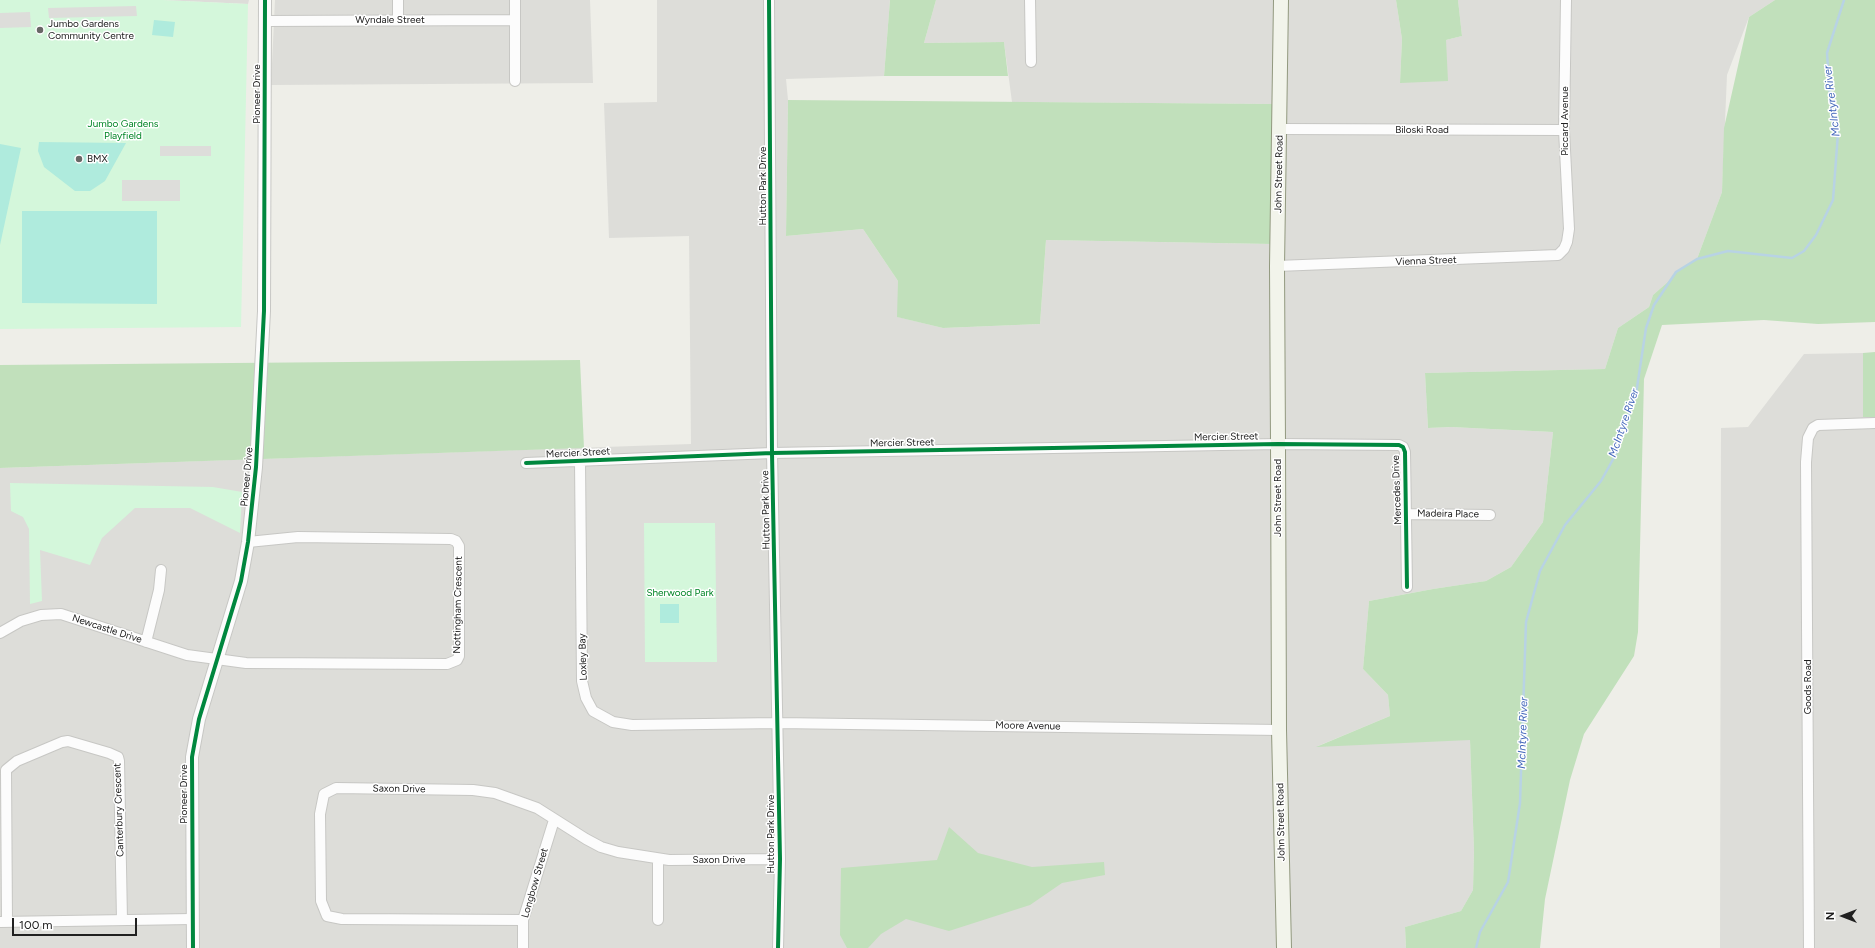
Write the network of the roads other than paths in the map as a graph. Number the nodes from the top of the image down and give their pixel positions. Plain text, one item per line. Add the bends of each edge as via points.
1 (265, 0) edge
2 (398, 0) edge
3 (515, 0) edge
4 (769, 0) edge
5 (1030, 0) edge
6 (1281, 0) edge
7 (1566, 0) edge
8 (398, 20) junction
9 (515, 20) junction
10 (265, 21) junction
11 (1031, 62) dead end
12 (515, 81) dead end
13 (1280, 129) junction
14 (1564, 130) junction
15 (1567, 242) joint
16 (1278, 266) junction
17 (1875, 423) edge
18 (1278, 444) junction
19 (772, 453) junction
20 (580, 461) junction
21 (526, 463) dead end
22 (1406, 514) junction
23 (1490, 515) dead end
24 (248, 542) junction
25 (161, 570) dead end
26 (1407, 587) dead end
27 (0, 633) edge
28 (146, 642) junction
29 (217, 659) junction
30 (778, 723) junction
31 (1279, 730) junction
32 (554, 820) junction
33 (658, 859) junction
34 (780, 859) junction
35 (192, 919) junction
36 (122, 920) junction
37 (523, 920) junction
38 (658, 920) dead end
39 (3, 922) edge
40 (193, 948) edge
41 (523, 948) edge
42 (778, 948) edge
43 (1284, 948) edge
44 (1810, 948) edge

1 - 10 street, Pioneer Drive
2 - 8 street
3 - 9 street
4 - 19 street, Hutton Park Drive
5 - 11 street
6 - 13 main road, John Street Road
7 - 14 street, Piccard Avenue
8 - 9 street, Wyndale Street
8 - 10 street, Wyndale Street
9 - 12 street
10 - 24 street, Pioneer Drive via 264,311 256,467
13 - 14 street, Biloski Road
13 - 16 main road, John Street Road
14 - 15 street, Piccard Avenue via 1569,229
15 - 16 street, Vienna Street via 1558,255 1552,256
16 - 18 main road, John Street Road
17 - 44 street, Goods Road via 1818,425 1813,428 1808,438 1806,462
18 - 19 street, Mercier Street
18 - 22 street, Mercedes Drive via 1399,445 1405,452
18 - 31 main road, John Street Road
19 - 20 street, Mercier Street
19 - 30 street, Hutton Park Drive
20 - 21 street, Mercier Street
20 - 30 street, Loxley Bay via 582,681 586,698 593,711 613,722 632,725
22 - 23 street, Madeira Place
22 - 26 street, Mercedes Drive
24 - 29 street, Pioneer Drive via 241,582
24 - 29 street, Nottingham Crescent via 298,537 456,541 459,546 460,653 457,660 447,664 246,663
25 - 28 street via 159,590
27 - 28 street, Newcastle Drive via 21,621 41,615 61,614
28 - 29 street, Newcastle Drive via 187,655
29 - 35 street, Pioneer Drive via 198,720 192,757
30 - 31 street, Moore Avenue
30 - 34 street, Hutton Park Drive
31 - 43 main road, John Street Road
32 - 33 street, Saxon Drive via 601,847
32 - 37 street, Longbow Street
32 - 37 street, Saxon Drive via 537,808 495,793 473,790 336,788 324,794 322,800 321,901 326,916 342,919
33 - 34 street, Saxon Drive
33 - 38 street
34 - 42 street, Hutton Park Drive
35 - 36 street
35 - 40 street, Pioneer Drive
36 - 39 street
36 - 39 street, Canterbury Crescent via 118,757 68,741 17,761 6,770
37 - 41 street, Longbow Street

